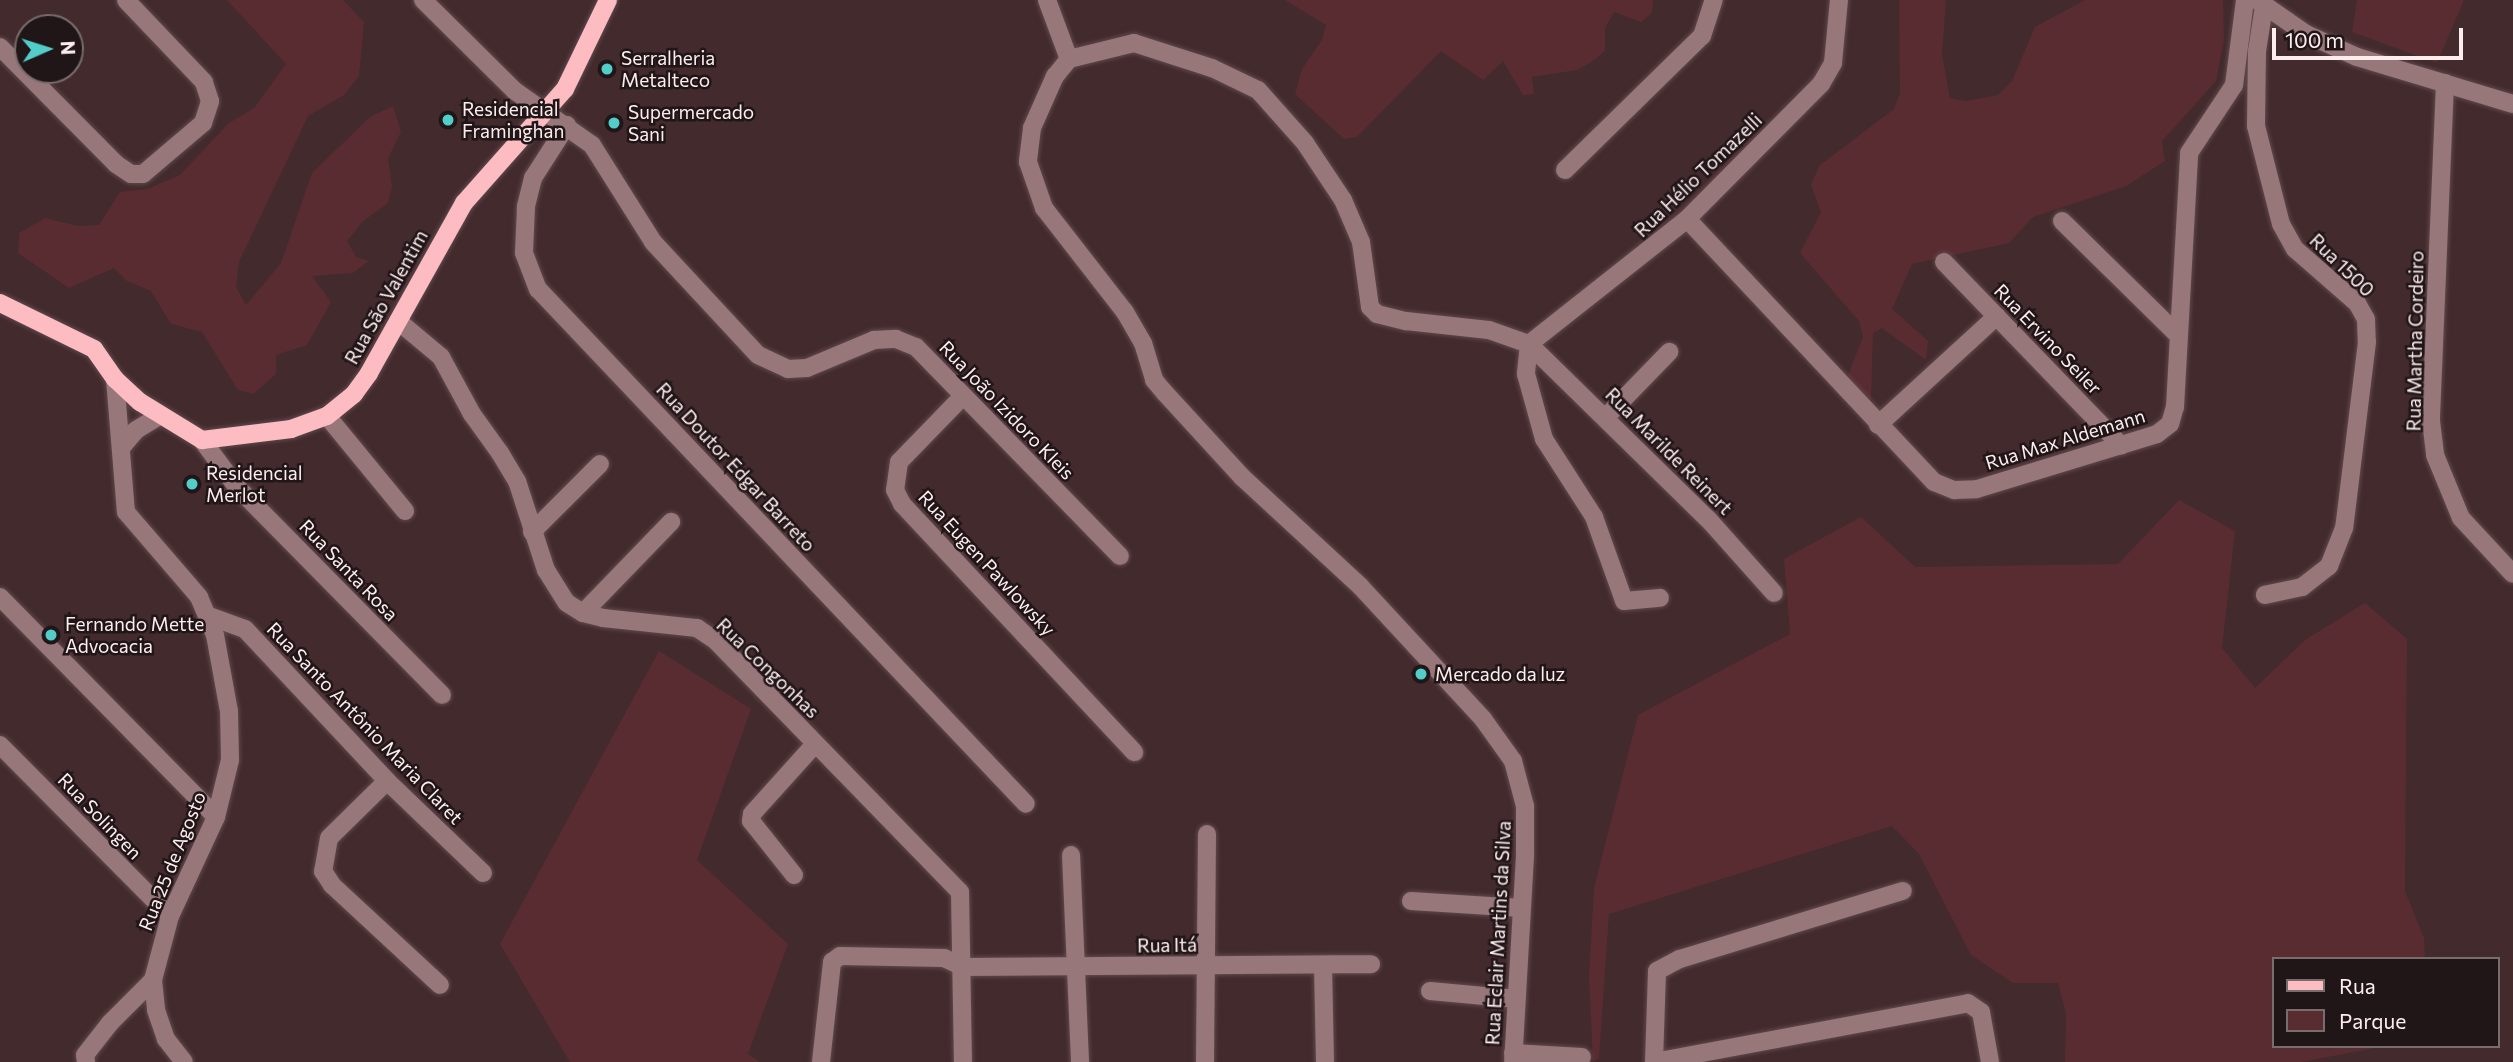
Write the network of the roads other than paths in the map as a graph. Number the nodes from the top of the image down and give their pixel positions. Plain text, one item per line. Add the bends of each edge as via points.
1 (126, 0) edge
2 (423, 0) edge
3 (608, 0) edge
4 (1046, 0) edge
5 (1714, 0) edge
6 (1839, 0) edge
7 (2245, 0) edge
8 (2260, 3) edge
9 (0, 47) edge
10 (1069, 59) junction
11 (2445, 83) junction
12 (2513, 104) edge
13 (547, 111) junction
14 (567, 125) junction
15 (1565, 170) dead end
16 (1687, 219) junction
17 (2062, 220) dead end
18 (1944, 262) dead end
19 (0, 303) edge
20 (1997, 316) junction
21 (398, 321) junction
22 (2178, 335) junction
23 (1530, 344) junction
24 (1669, 352) dead end
25 (115, 379) junction
26 (963, 396) junction
27 (327, 416) junction
28 (158, 417) junction
29 (1606, 417) junction
30 (1878, 425) junction
31 (202, 440) junction
32 (2121, 445) junction
33 (121, 448) junction
34 (600, 464) dead end
35 (405, 511) dead end
36 (671, 522) dead end
37 (532, 531) junction
38 (1120, 556) dead end
39 (2513, 574) edge
40 (1774, 593) dead end
41 (2265, 595) dead end
42 (0, 597) edge
43 (1660, 598) dead end
44 (583, 614) junction
45 (209, 616) junction
46 (442, 695) dead end
47 (815, 744) junction
48 (0, 745) edge
49 (1134, 752) dead end
50 (387, 780) junction
51 (1026, 804) dead end
52 (216, 817) junction
53 (1207, 834) dead end
54 (1071, 855) dead end
55 (483, 873) dead end
56 (794, 875) dead end
57 (1903, 891) dead end
58 (1411, 901) dead end
59 (1522, 908) junction
60 (170, 916) junction
61 (1371, 964) dead end
62 (1205, 966) junction
63 (963, 967) junction
64 (1079, 967) junction
65 (1323, 967) junction
66 (153, 980) junction
67 (440, 985) dead end
68 (1430, 991) dead end
69 (1517, 999) junction
70 (1582, 1057) dead end
71 (1513, 1058) edge
72 (86, 1062) edge
73 (184, 1062) edge
74 (821, 1062) edge
75 (963, 1062) edge
76 (1080, 1062) edge
77 (1205, 1062) edge
78 (1325, 1062) edge
79 (1654, 1062) edge
80 (1990, 1062) edge

1 - 9 street via 204,82 210,101 203,123 144,174 131,174 116,164
2 - 13 street, Rua João Izidoro Kleis via 496,74
3 - 13 main road, Rua São Valentim via 578,66
4 - 10 street
5 - 15 street via 1702,36
6 - 16 street, Rua Hélio Tomazelli via 1833,63 1821,84
7 - 22 street, Rua Max Aldemann via 2234,85 2189,153
8 - 11 street via 2306,34 2357,57
8 - 41 street, Rua 1500 via 2256,126 2281,224 2295,249 2357,303 2365,319 2367,342 2344,528 2329,566 2302,587
10 - 23 street via 1134,43 1212,68 1258,90 1305,143 1343,200 1362,242 1367,298 1377,314 1489,330
10 - 59 street, Rua Eclair Martins da Silva via 1055,76 1032,128 1028,162 1044,208 1125,312 1143,343 1154,380 1242,477 1360,586 1483,719 1513,761 1525,806
11 - 12 street
11 - 39 street, Rua Martha Cordeiro via 2431,421 2434,443 2461,517
13 - 14 street, Rua João Izidoro Kleis
13 - 21 main road, Rua São Valentim via 464,203
14 - 26 street, Rua João Izidoro Kleis via 605,162 653,242 772,365 807,368 874,340 896,339 916,347
14 - 51 street, Rua Doutor Edgar Barreto via 533,178 526,207 524,253 538,289
16 - 23 street, Rua Hélio Tomazelli
16 - 30 street, Rua Max Aldemann
17 - 22 street
18 - 20 street, Rua Ervino Seiler
19 - 25 main road via 94,349
20 - 30 street
20 - 32 street, Rua Ervino Seiler
21 - 27 main road, Rua São Valentim via 369,373 348,400
21 - 37 street via 441,357 517,481
22 - 32 street, Rua Max Aldemann via 2170,424
23 - 29 street, Rua Marilde Reinert
23 - 43 street via 1526,374 1544,439 1594,517 1624,601
24 - 29 street
25 - 28 main road
25 - 33 street, Rua 25 de Agosto
26 - 38 street, Rua João Izidoro Kleis
26 - 49 street, Rua Eugen Pawlowsky via 899,462 895,490 902,504
27 - 31 main road, Rua São Valentim via 254,436
27 - 35 street
28 - 31 main road
28 - 33 street via 136,430
29 - 40 street, Rua Marilde Reinert
30 - 32 street, Rua Max Aldemann via 1934,482 1954,490 1977,489
31 - 46 street, Rua Santa Rosa via 237,487
33 - 45 street, Rua 25 de Agosto via 125,512 184,574
34 - 37 street
36 - 44 street
37 - 44 street via 555,587
42 - 52 street
44 - 47 street, Rua Congonhas via 697,628 716,640
45 - 50 street, Rua Santo Antônio Maria Claret via 244,629
45 - 52 street, Rua 25 de Agosto via 231,738
47 - 56 street via 752,814 751,821
47 - 63 street, Rua Congonhas via 960,892
48 - 60 street, Rua Solingen
50 - 55 street, Rua Santo Antônio Maria Claret
50 - 67 street via 329,838 323,871 332,885
52 - 60 street, Rua 25 de Agosto
53 - 62 street
54 - 64 street
57 - 79 street via 1679,959 1657,971
58 - 59 street
59 - 69 street, Rua Eclair Martins da Silva
60 - 66 street, Rua 25 de Agosto
61 - 65 street, Rua Itá
62 - 64 street, Rua Itá
62 - 65 street, Rua Itá
62 - 77 street
63 - 64 street, Rua Itá
63 - 74 street, Rua Itá via 944,958 834,958
63 - 75 street, Rua Congonhas
64 - 76 street
65 - 78 street
66 - 72 street via 110,1023 85,1055
66 - 73 street, Rua 25 de Agosto via 156,1010 166,1039
68 - 69 street
69 - 71 street, Rua Eclair Martins da Silva
70 - 71 street
79 - 80 street via 1968,1003 1981,1012

